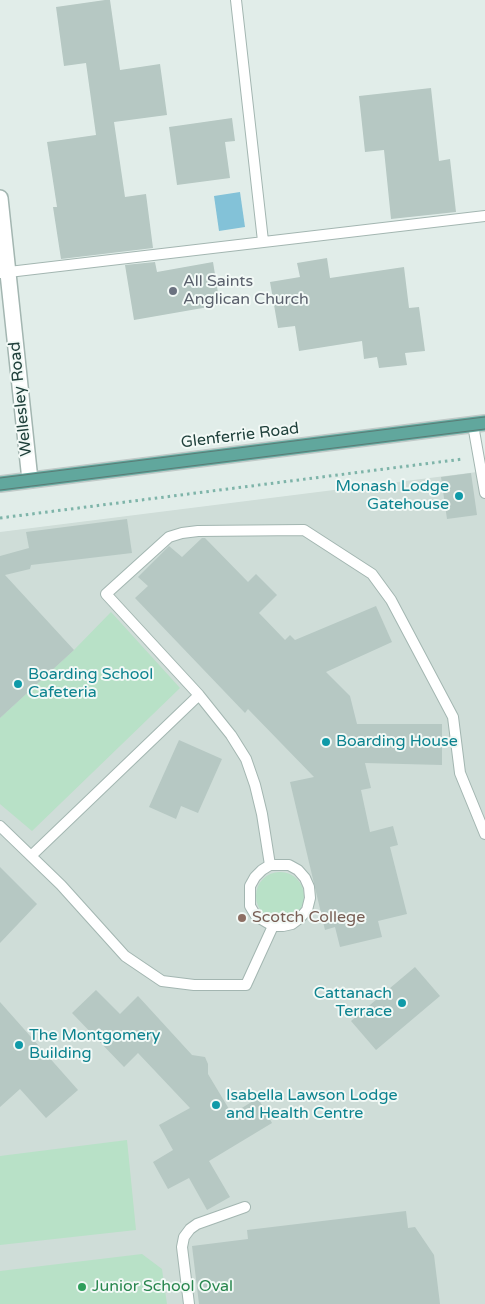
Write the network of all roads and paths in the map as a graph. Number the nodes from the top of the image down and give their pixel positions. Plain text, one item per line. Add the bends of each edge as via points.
1 (236, 0) edge
2 (0, 198) edge
3 (485, 216) edge
4 (263, 241) junction
5 (4, 272) edge
6 (479, 424) edge
7 (478, 458) junction
8 (30, 480) junction
9 (0, 484) edge
10 (485, 493) edge
11 (0, 518) edge
12 (199, 695) junction
13 (0, 826) edge
14 (485, 834) edge
15 (31, 856) junction
16 (270, 865) junction
17 (273, 926) junction
18 (244, 1207) dead end
19 (189, 1304) edge

1 - 4 lane
2 - 5 street, Wellesley Road
3 - 4 lane
4 - 5 lane
5 - 8 street, Wellesley Road
6 - 7 lane
6 - 8 main road, Glenferrie Road
7 - 10 lane
7 - 11 path
8 - 9 main road, Glenferrie Road
12 - 14 lane via 106,594 169,537 198,531 304,530 372,574 391,600 452,717 460,772
12 - 15 lane
12 - 16 lane via 246,759 257,792
13 - 15 lane
15 - 17 lane via 125,956 162,981 246,986
16 - 17 lane via 255,878 249,896 256,916
16 - 17 lane via 289,865 298,870 309,887 310,898 307,910 300,918 292,924
18 - 19 lane via 197,1224 184,1237 182,1247

